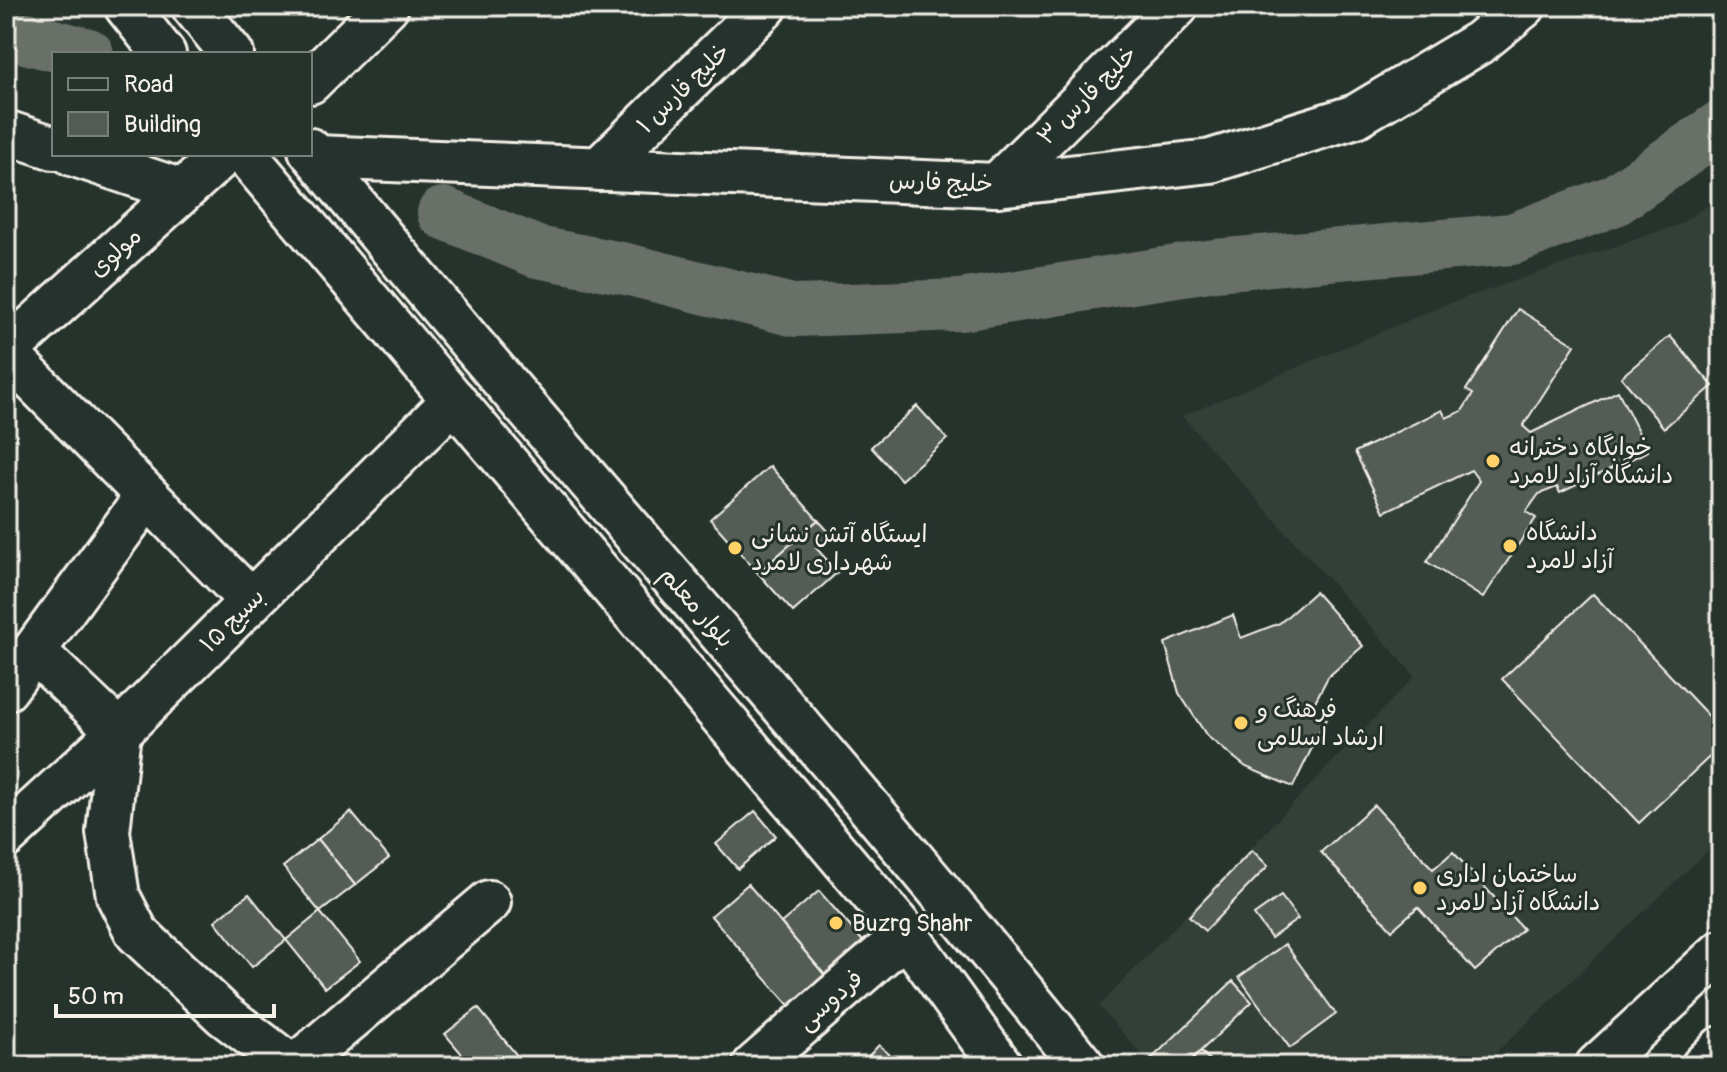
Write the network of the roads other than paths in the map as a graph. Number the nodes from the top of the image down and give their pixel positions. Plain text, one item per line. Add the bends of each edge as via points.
1 (126, 6) edge
2 (193, 6) edge
3 (387, 6) edge
4 (766, 6) edge
5 (1177, 6) edge
6 (1524, 6) edge
7 (162, 52) edge
8 (230, 52) edge
9 (312, 80) edge
10 (6, 132) edge
11 (52, 147) edge
12 (313, 154) edge
13 (78, 156) edge
14 (222, 156) edge
15 (247, 156) edge
16 (599, 169) junction
17 (997, 185) junction
18 (182, 191) junction
19 (6, 352) edge
20 (454, 400) junction
21 (147, 496) junction
22 (251, 601) junction
23 (34, 651) junction
24 (6, 689) edge
25 (119, 732) junction
26 (6, 836) edge
27 (489, 902) dead end
28 (906, 934) junction
29 (1721, 952) edge
30 (1721, 1048) edge
31 (293, 1066) edge
32 (754, 1066) edge
33 (1001, 1066) edge
34 (1083, 1066) edge
35 (1597, 1066) edge
36 (1703, 1066) edge

1 - 7 street
2 - 8 street
3 - 9 street
4 - 16 street, خلیج فارس ۱
5 - 17 street, خلیج فارس ۳
6 - 17 street, خلیج فارس via 1480,42 1356,116 1211,161
10 - 11 street
12 - 16 street, خلیج فارس
12 - 34 street, بلوار معلم via 929,874
13 - 18 street
14 - 18 street, مولوی
15 - 20 street
16 - 17 street, خلیج فارس
18 - 19 street, مولوی
19 - 21 street
20 - 22 street, بسیج ۱۵
20 - 28 street
21 - 22 street
21 - 23 street
22 - 25 street, بسیج ۱۵
23 - 24 street
23 - 25 street
25 - 26 street, بسیج ۱۵
25 - 31 street via 108,832 118,896 137,933 224,1015
27 - 31 street
28 - 32 street, فردوسی
28 - 33 street
29 - 35 street
30 - 36 street

